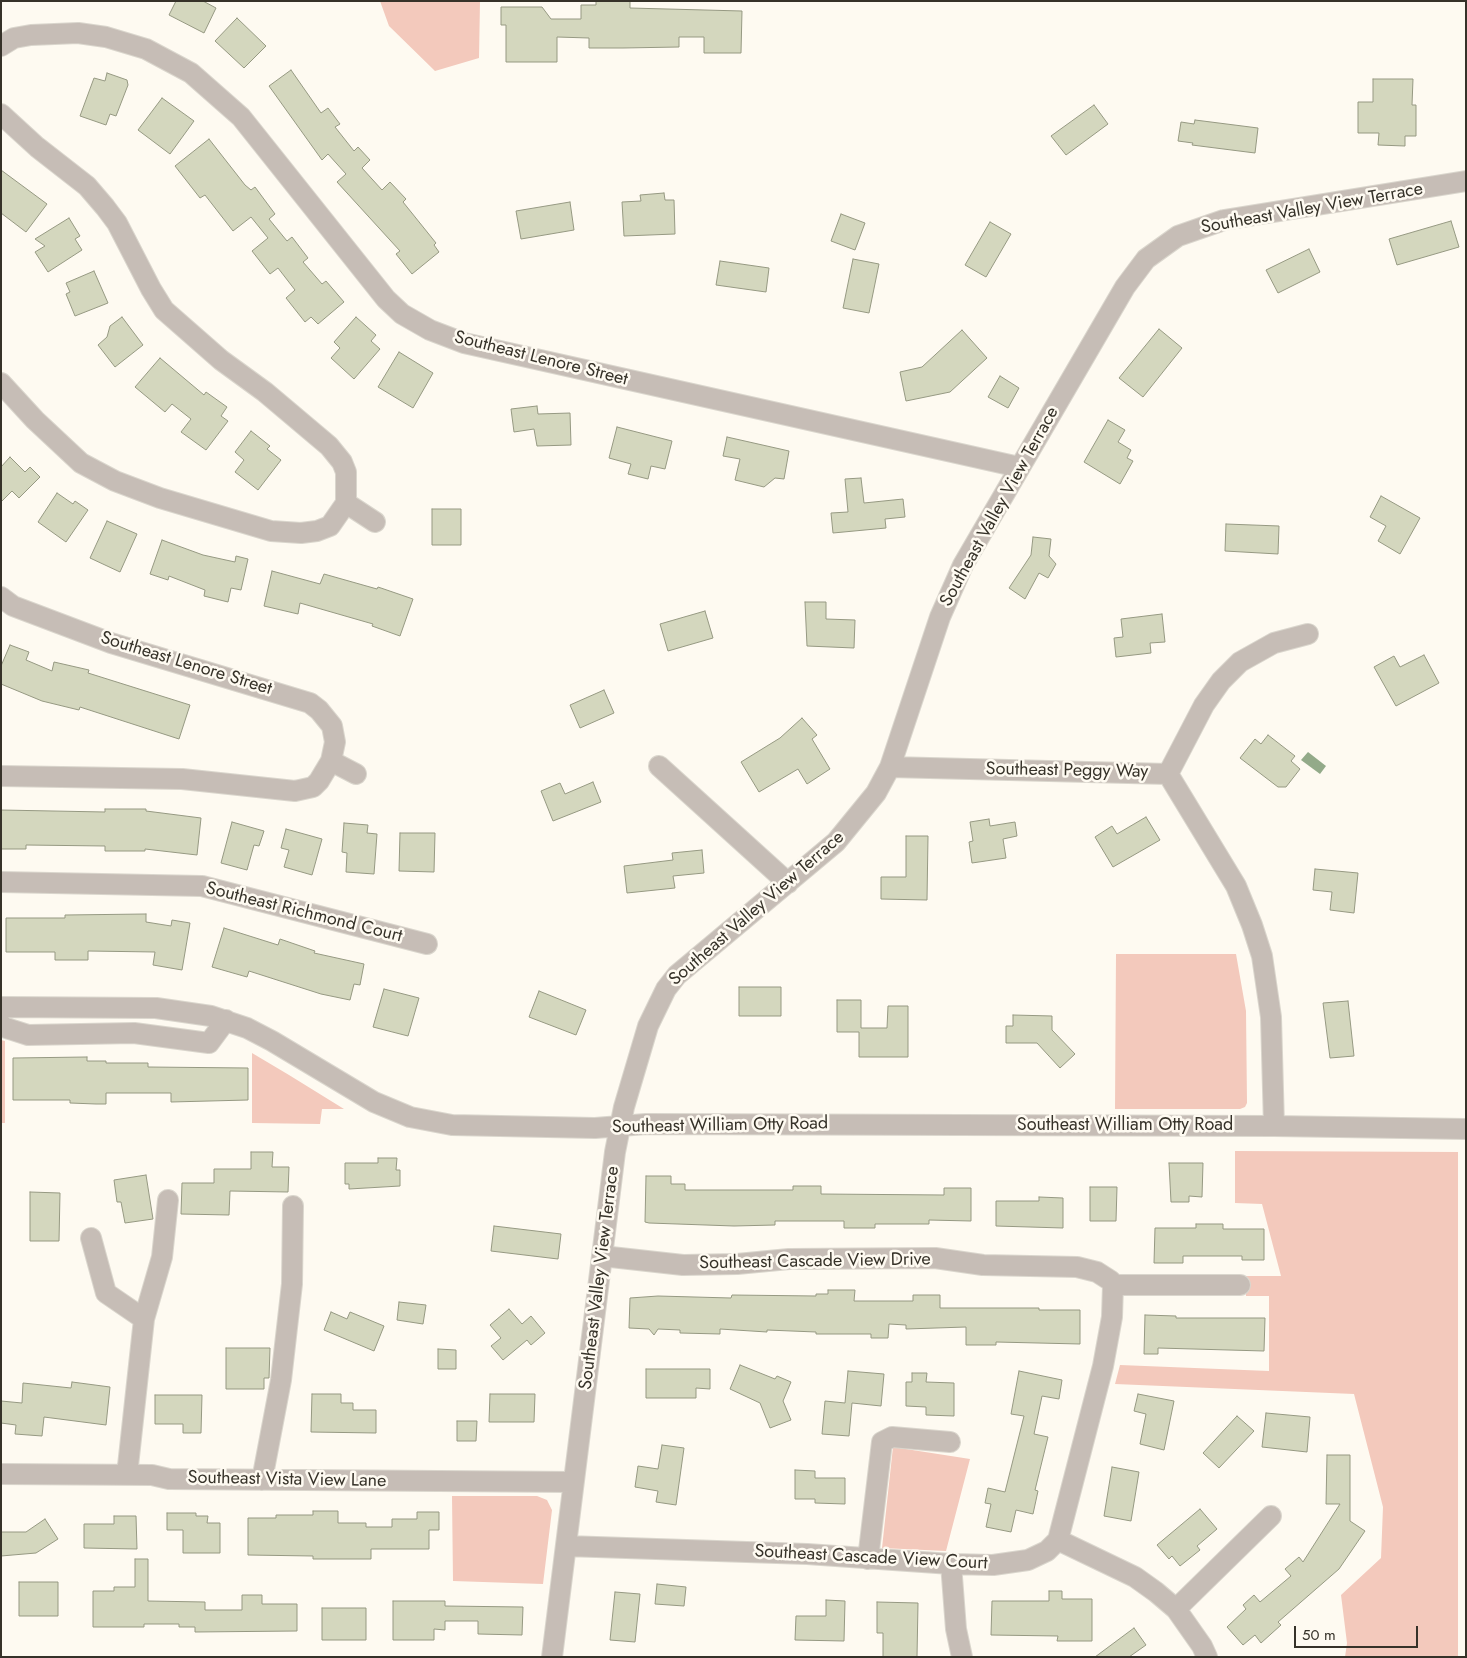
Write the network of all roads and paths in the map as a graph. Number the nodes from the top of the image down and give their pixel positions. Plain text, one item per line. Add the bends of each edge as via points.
1 (1, 46) edge
2 (1, 114) edge
3 (1466, 181) edge
4 (1, 383) edge
5 (1019, 467) junction
6 (346, 503) junction
7 (375, 522) dead end
8 (1, 597) edge
9 (1308, 634) dead end
10 (332, 761) junction
11 (658, 766) dead end
12 (890, 767) junction
13 (356, 774) dead end
14 (1168, 774) junction
15 (1, 776) edge
16 (1, 882) edge
17 (788, 883) junction
18 (427, 944) dead end
19 (1, 1007) edge
20 (226, 1020) junction
21 (1, 1024) edge
22 (620, 1126) junction
23 (1274, 1126) junction
24 (1466, 1129) edge
25 (168, 1200) dead end
26 (294, 1206) dead end
27 (91, 1238) dead end
28 (602, 1256) junction
29 (1113, 1285) junction
30 (1240, 1285) dead end
31 (144, 1319) junction
32 (950, 1442) dead end
33 (1, 1474) edge
34 (127, 1475) junction
35 (262, 1480) junction
36 (574, 1482) junction
37 (1271, 1516) dead end
38 (1058, 1540) junction
39 (566, 1546) junction
40 (868, 1559) junction
41 (951, 1564) junction
42 (1176, 1609) junction
43 (552, 1657) edge
44 (962, 1657) edge
45 (1207, 1657) edge

1 - 5 street, Southeast Lenore Street via 14,38 48,32 78,33 106,37 146,49 191,73 241,117 386,299 402,314 430,330 489,349
2 - 6 street via 36,147 87,186 117,223 164,310 329,446 346,472
3 - 5 street, Southeast Valley View Terrace via 1224,220 1194,229 1160,247 1146,259 1125,287
4 - 6 street via 80,463 160,498 271,531 301,533 330,526
5 - 12 street, Southeast Valley View Terrace via 963,565 940,617
6 - 7 street
8 - 10 street, Southeast Lenore Street via 14,606 111,643 310,703 332,726 335,742
9 - 14 street via 1274,643 1240,662 1204,705
10 - 13 street
10 - 15 street via 313,787 295,792 182,779
11 - 17 street
12 - 14 street, Southeast Peggy Way
12 - 17 street, Southeast Valley View Terrace via 876,793 851,826
14 - 23 street, Southeast Peggy Way via 1236,886 1255,932 1271,1017
16 - 18 street, Southeast Richmond Court via 202,886
17 - 22 street, Southeast Valley View Terrace via 678,975 666,989 648,1026
19 - 20 street, Southeast William Otty Road via 165,1009
20 - 21 street via 209,1043 134,1033 28,1035
20 - 22 street, Southeast William Otty Road via 272,1041 374,1102 424,1121 480,1127
22 - 23 street, Southeast William Otty Road
22 - 28 street, Southeast Valley View Terrace
23 - 24 street, Southeast William Otty Road
25 - 31 street via 162,1257
26 - 35 street via 292,1284 281,1380
27 - 31 street via 106,1293
28 - 29 street, Southeast Cascade View Drive via 682,1265 789,1259 935,1258 984,1266 1077,1267 1097,1272
28 - 36 street, Southeast Valley View Terrace
29 - 30 street
29 - 38 street via 1112,1318 1103,1366
31 - 34 street
32 - 40 street via 892,1438 882,1442
33 - 34 street, Southeast Vista View Lane
34 - 35 street, Southeast Vista View Lane
35 - 36 street, Southeast Vista View Lane
36 - 39 street, Southeast Valley View Terrace
37 - 42 street
38 - 41 street, Southeast Cascade View Court via 1047,1551 1028,1560 993,1565
38 - 42 street via 1135,1577
39 - 40 street, Southeast Cascade View Court
39 - 43 street, Southeast Valley View Terrace
40 - 41 street, Southeast Cascade View Court
41 - 44 street via 956,1629
42 - 45 street

